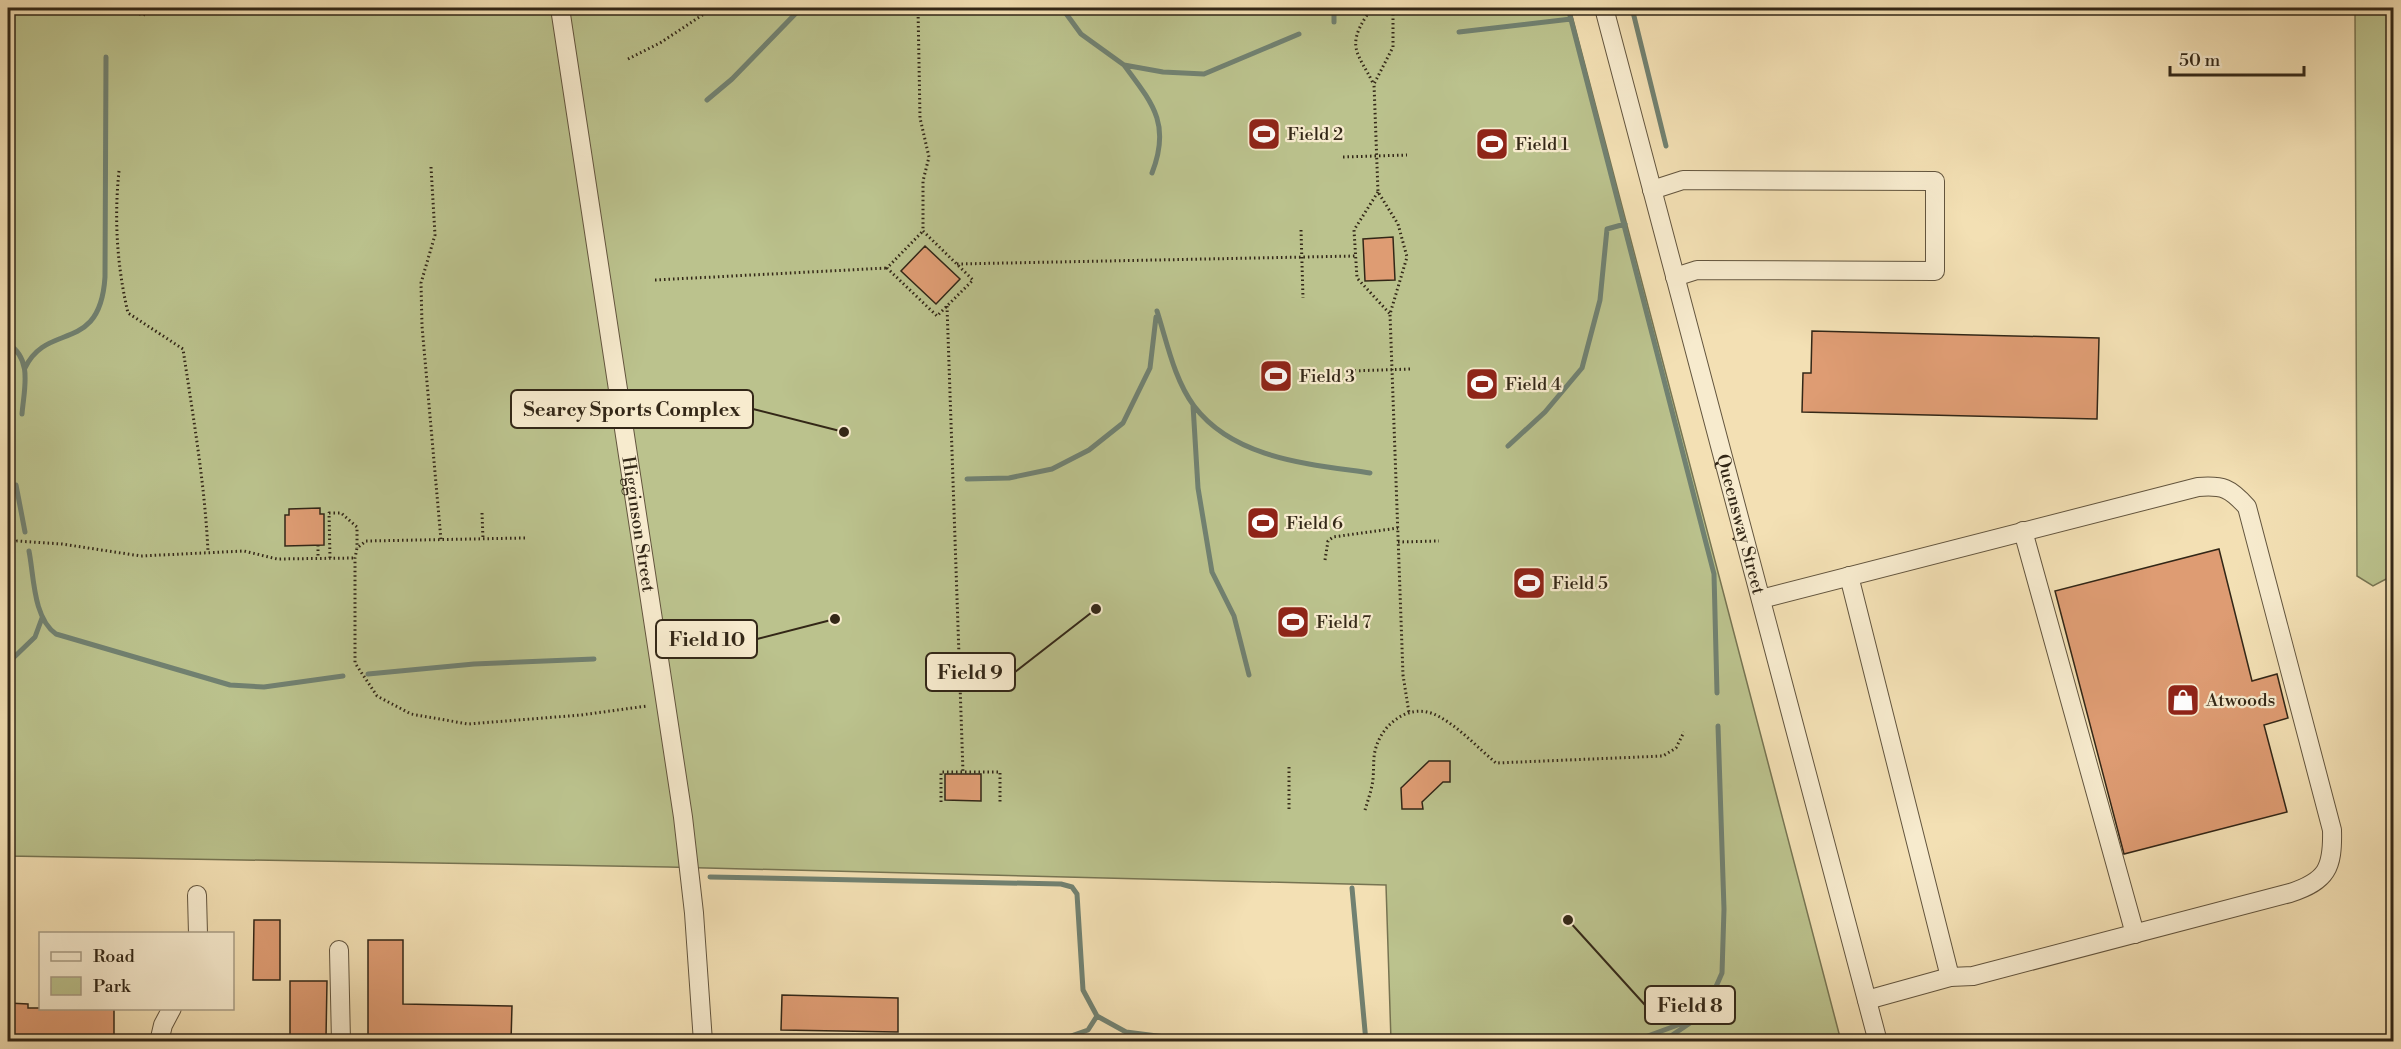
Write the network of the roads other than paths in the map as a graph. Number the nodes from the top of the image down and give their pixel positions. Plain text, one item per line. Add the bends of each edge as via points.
1 (560, 8) edge
2 (1604, 8) edge
3 (1652, 190) junction
4 (1675, 277) junction
5 (2023, 531) junction
6 (1849, 576) junction
7 (1761, 599) junction
8 (196, 895) dead end
9 (198, 932) edge
10 (2135, 934) junction
11 (339, 950) dead end
12 (1950, 977) junction
13 (1867, 1000) junction
14 (171, 1010) edge
15 (159, 1041) edge
16 (341, 1041) edge
17 (703, 1041) edge
18 (1878, 1041) edge

1 - 17 street, Higginson Street via 667,703 694,913
2 - 3 street, Queensway Street
3 - 4 street, Queensway Street
3 - 4 street via 1683,180 1935,181 1935,271 1697,270
4 - 7 street, Queensway Street
5 - 6 street
5 - 10 street
5 - 10 street via 2198,487 2219,486 2234,493 2247,507 2332,830 2333,852 2328,870 2311,886
6 - 7 street
6 - 12 street
7 - 13 street, Queensway Street
8 - 9 street
10 - 12 street via 1973,976
11 - 16 street
12 - 13 street
13 - 18 street, Queensway Street
14 - 15 street

